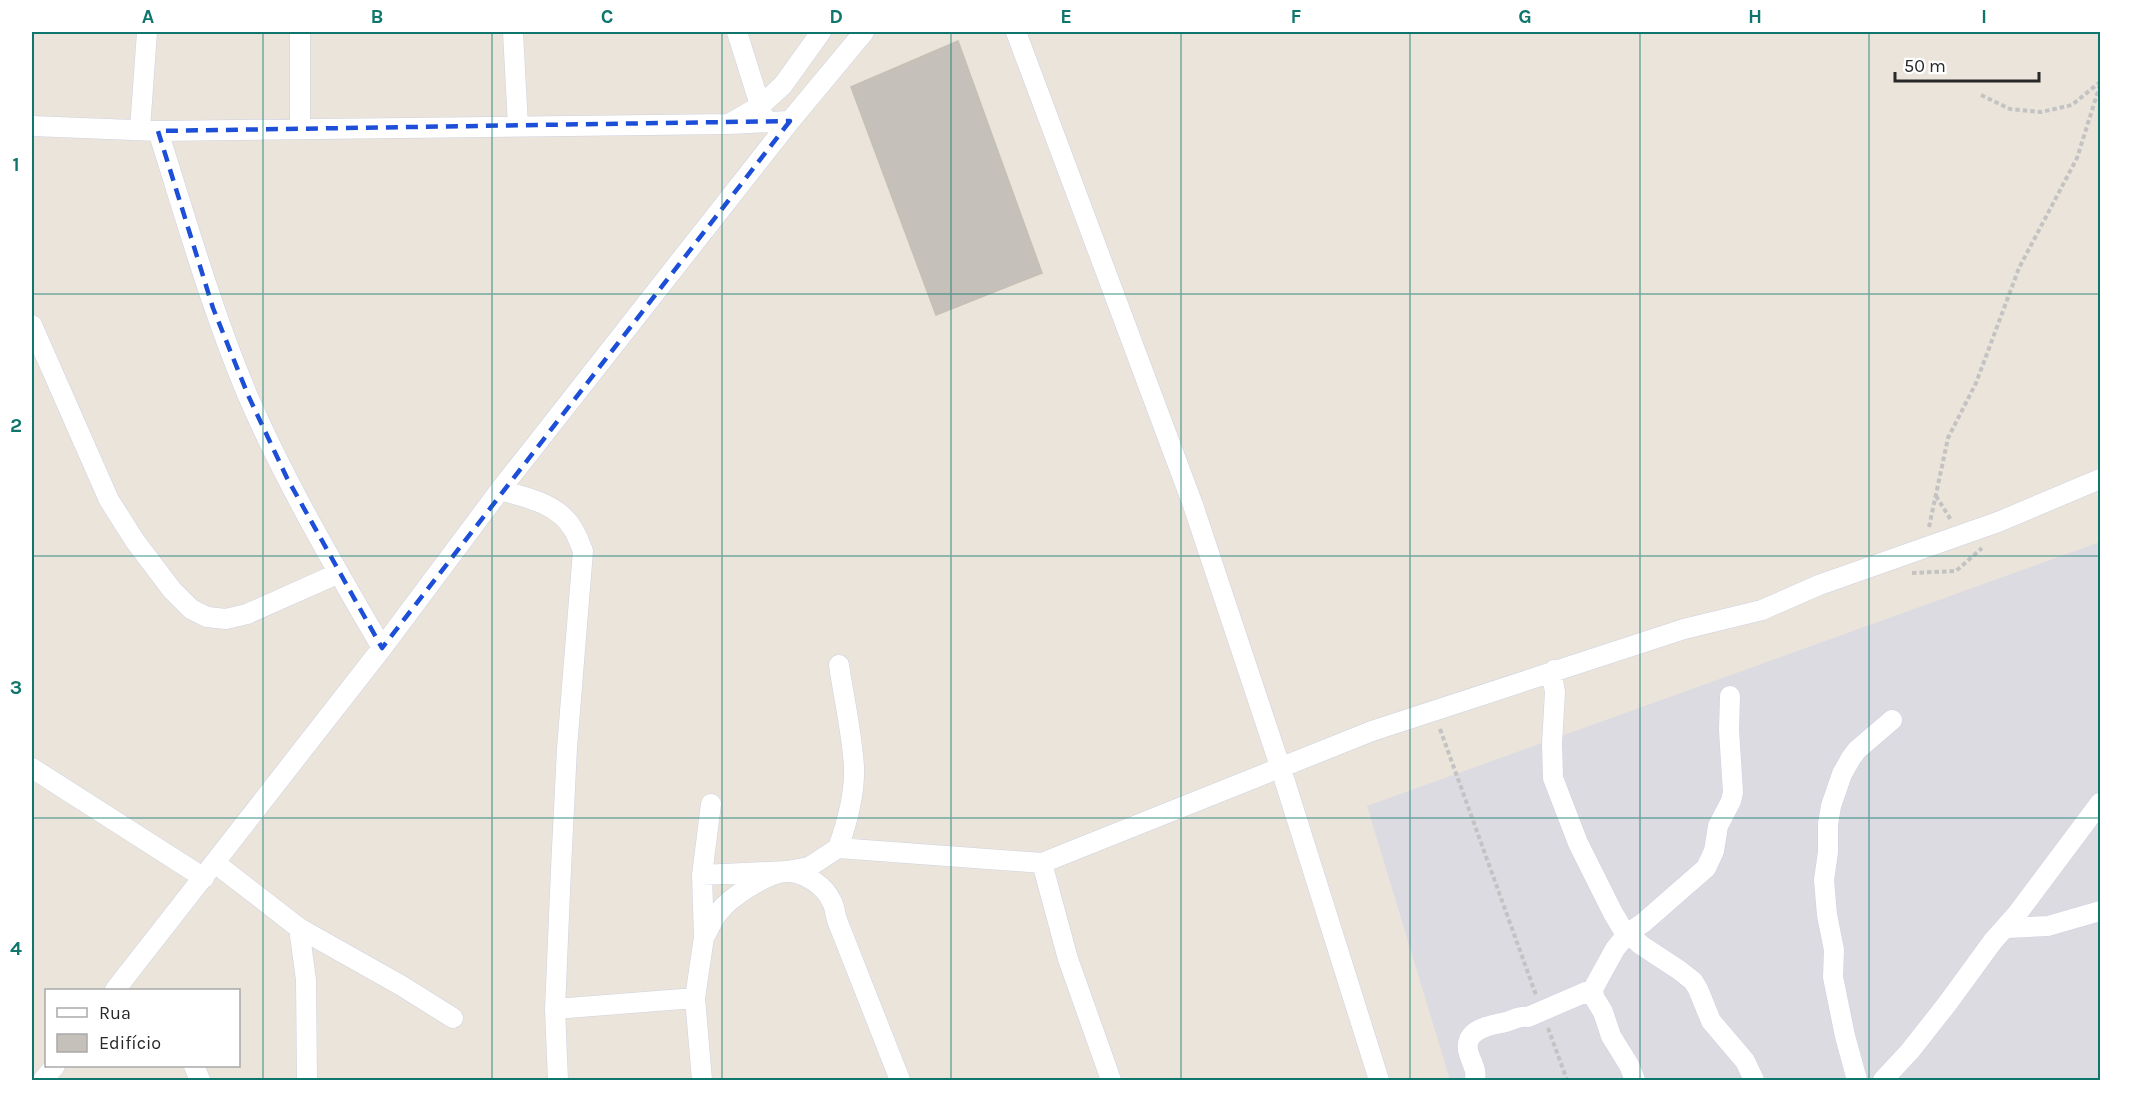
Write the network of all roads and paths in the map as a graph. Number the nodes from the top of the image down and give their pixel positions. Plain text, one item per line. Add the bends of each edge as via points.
1 (147, 32) edge
2 (300, 32) edge
3 (513, 32) edge
4 (737, 32) edge
5 (821, 32) edge
6 (864, 32) edge
7 (1016, 32) edge
8 (2100, 83) edge
9 (1981, 95) dead end
10 (762, 115) junction
11 (790, 121) junction
12 (32, 126) edge
13 (518, 126) junction
14 (300, 129) junction
15 (149, 130) junction
16 (32, 325) edge
17 (2100, 479) edge
18 (500, 490) junction
19 (1936, 495) junction
20 (1961, 535) junction
21 (1925, 547) junction
22 (339, 573) junction
23 (382, 648) junction
24 (839, 665) dead end
25 (1554, 670) junction
26 (1730, 696) dead end
27 (1433, 710) junction
28 (1892, 720) dead end
29 (32, 768) edge
30 (1281, 769) junction
31 (2100, 803) edge
32 (711, 804) dead end
33 (838, 848) junction
34 (1042, 863) junction
35 (210, 870) junction
36 (787, 871) junction
37 (702, 875) junction
38 (2100, 911) edge
39 (299, 928) junction
40 (2006, 928) junction
41 (1628, 933) junction
42 (704, 937) junction
43 (120, 989) edge
44 (1593, 989) junction
45 (695, 998) junction
46 (1538, 1002) dead end
47 (555, 1009) junction
48 (453, 1018) dead end
49 (1546, 1024) dead end
50 (307, 1080) edge
51 (558, 1080) edge
52 (702, 1080) edge
53 (900, 1080) edge
54 (1111, 1080) edge
55 (1378, 1080) edge
56 (1476, 1080) edge
57 (1567, 1080) edge
58 (1635, 1080) edge
59 (1754, 1080) edge
60 (1857, 1080) edge
61 (1883, 1080) edge

1 - 15 street
2 - 14 street
3 - 13 street
4 - 10 street
5 - 10 street
6 - 11 street
7 - 30 street via 1193,505
8 - 9 path via 2072,105 2041,112 2010,109
8 - 19 path via 2077,158 2019,268 1976,383 1948,438
10 - 11 street
10 - 13 street via 729,124
11 - 18 street
12 - 15 street
13 - 14 street
14 - 15 street
15 - 22 street via 248,395 287,478
16 - 22 street via 109,500 135,541 191,609 207,617 226,619 247,614
17 - 20 street
18 - 23 street
18 - 47 street via 560,513 574,529 583,551 567,748
19 - 20 path
19 - 21 path
20 - 21 street
21 - 25 street via 1762,609
22 - 23 street
23 - 35 street
24 - 33 street via 854,767 847,819
25 - 27 street
25 - 41 street via 1553,778 1578,843 1613,913
26 - 41 street via 1733,792 1718,826 1714,851 1700,874
27 - 30 street
27 - 46 path
28 - 60 street via 1851,758 1842,774 1828,824 1824,880 1834,950 1833,977
29 - 35 street
30 - 34 street
30 - 55 street
31 - 40 street
32 - 37 street
33 - 34 street
33 - 36 street via 809,867
34 - 54 street via 1068,958
35 - 39 street
35 - 43 street
36 - 37 street
36 - 42 street via 737,894 717,914
36 - 53 street via 821,886 832,901
37 - 42 street
38 - 40 street via 2048,926
39 - 48 street
39 - 50 street via 306,980
40 - 61 street
41 - 44 street
41 - 59 street via 1692,981 1711,1021 1745,1061
42 - 45 street
44 - 56 street via 1528,1017 1479,1029 1468,1044
44 - 58 street via 1611,1036
45 - 47 street
45 - 52 street
47 - 51 street
49 - 57 path

